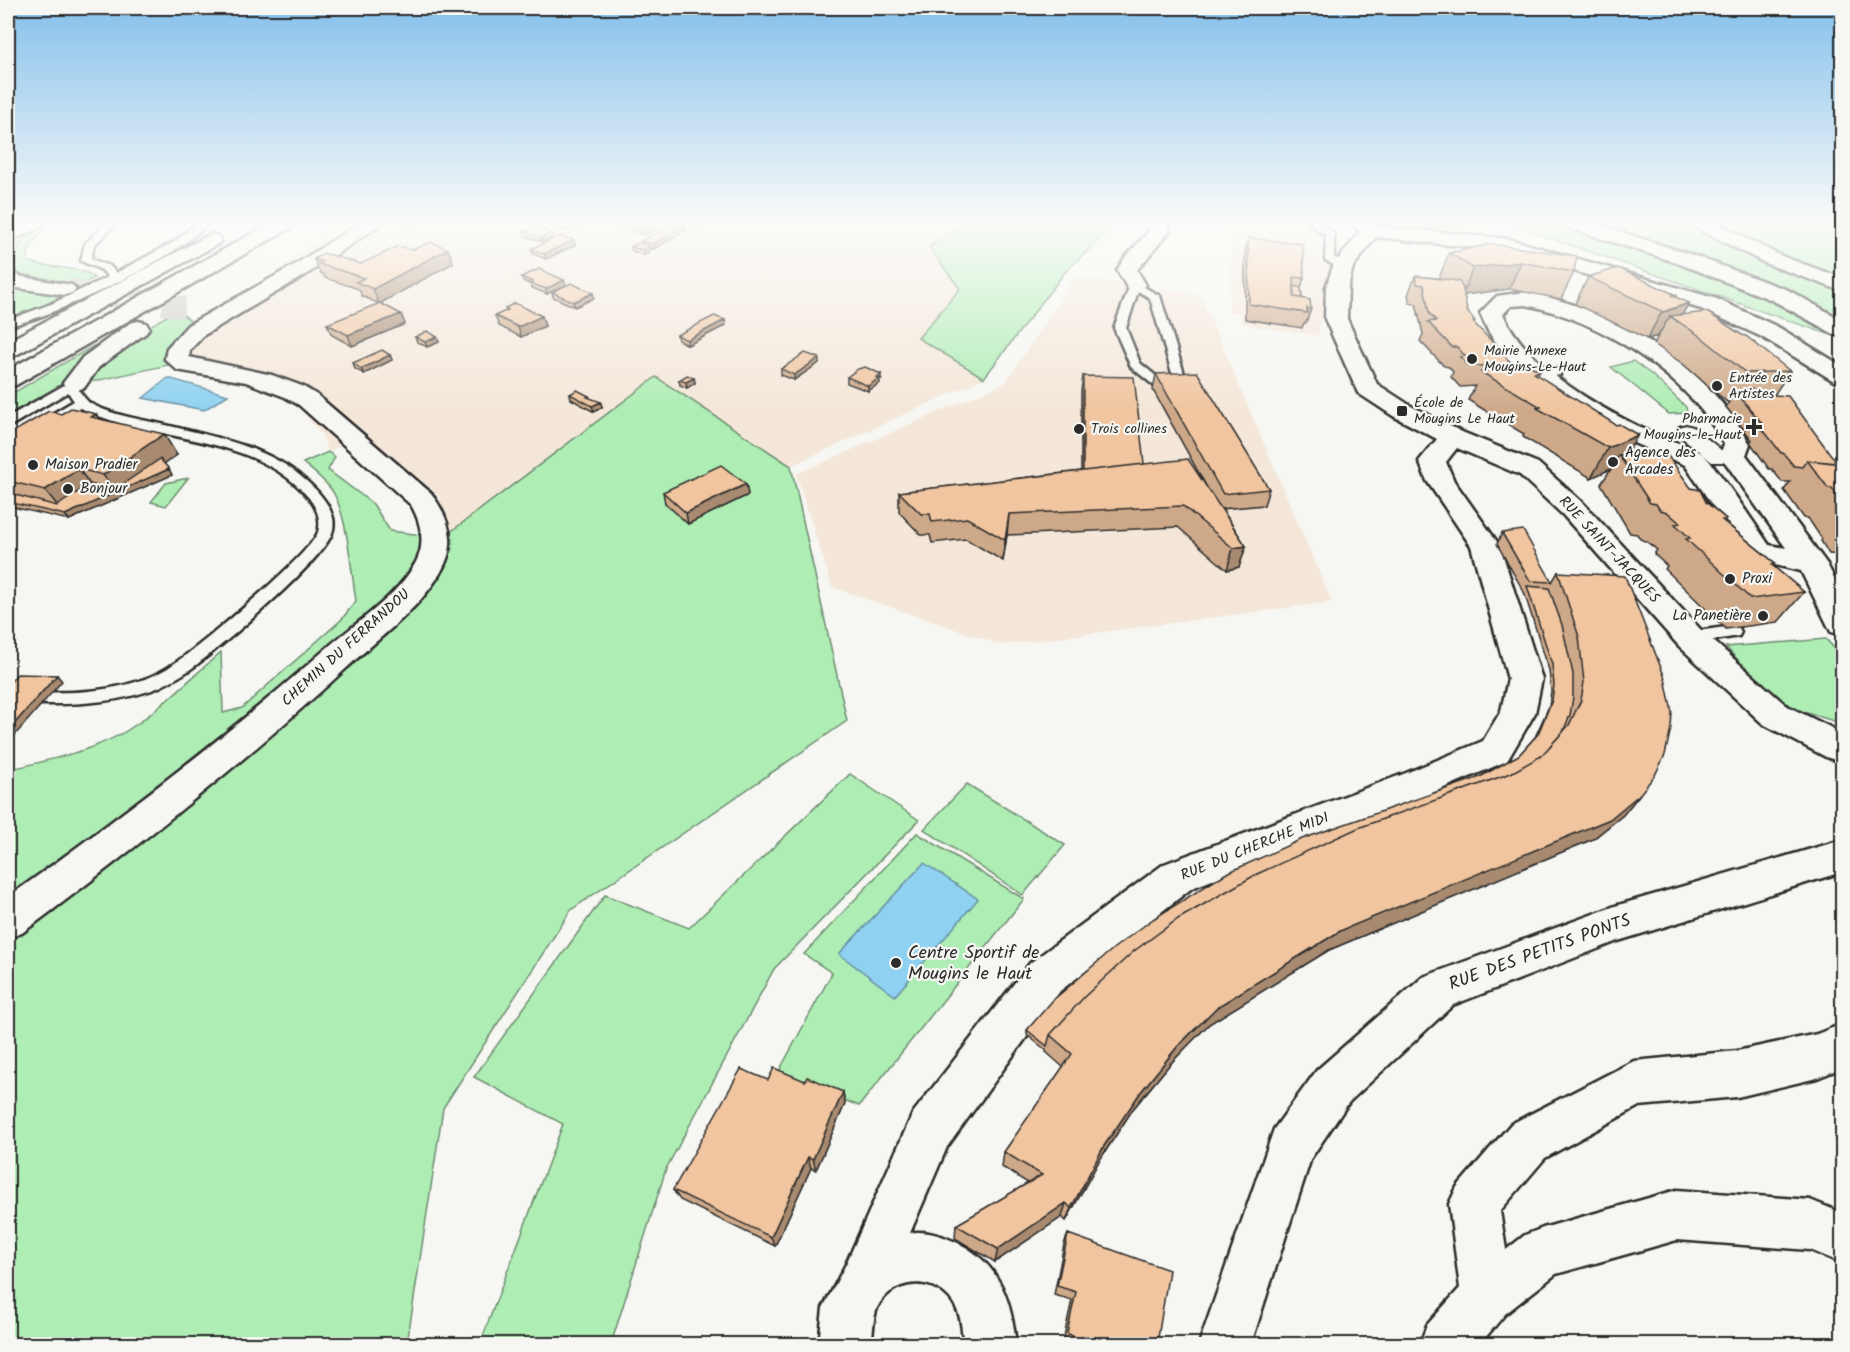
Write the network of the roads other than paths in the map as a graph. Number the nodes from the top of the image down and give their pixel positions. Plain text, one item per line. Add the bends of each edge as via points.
1 (42, 286) edge
2 (98, 286) edge
3 (126, 286) edge
4 (174, 286) edge
5 (205, 286) edge
6 (272, 286) edge
7 (1135, 286) edge
8 (1137, 286) edge
9 (1337, 286) edge
10 (1648, 286) edge
11 (1756, 286) edge
12 (65, 289) tunnel mouth
13 (90, 290) junction
14 (188, 308) tunnel mouth
15 (220, 316) junction
16 (8, 324) edge
17 (1842, 329) edge
18 (8, 336) edge
19 (8, 350) edge
20 (1842, 376) edge
21 (8, 380) edge
22 (78, 393) junction
23 (8, 422) edge
24 (1686, 431) dead end
25 (1453, 437) junction
26 (8, 445) edge
27 (1716, 457) junction
28 (1812, 564) junction
29 (1842, 624) edge
30 (1733, 632) dead end
31 (1690, 638) junction
32 (8, 697) edge
33 (1841, 751) edge
34 (1842, 856) edge
35 (8, 920) edge
36 (1842, 1046) edge
37 (1842, 1238) edge
38 (863, 1284) junction
39 (1487, 1296) junction
40 (845, 1344) edge
41 (990, 1344) edge
42 (1225, 1344) edge
43 (1446, 1344) edge

1 - 12 main road
2 - 13 lane
3 - 19 main road
4 - 21 main road
5 - 22 main road via 132,331 91,362
6 - 15 main road, CHEMIN DU FERRANDOU
7 - 8 lane via 1120,328 1135,365 1167,390 1223,495 1243,501 1249,494 1180,380 1155,296
9 - 25 main road, RUE SAINT-JACQUES via 1336,319 1367,388
10 - 20 main road via 1709,304 1770,332
11 - 17 main road
13 - 16 lane
13 - 18 main road
14 - 15 main road
15 - 35 main road, CHEMIN DU FERRANDOU via 188,336 177,359 185,365 273,382 308,400 430,510 436,535 431,561 410,590 198,778
22 - 23 lane
22 - 26 lane
22 - 32 lane via 96,410 206,438 279,467 319,502 327,519 325,534 320,545 302,562 172,674 145,686 82,699
24 - 27 street
25 - 31 main road, RUE SAINT-JACQUES via 1529,469 1573,509
25 - 38 main road, RUE DU CHERCHE MIDI via 1432,461 1485,546 1525,679 1518,713 1495,751 1178,876 1045,977 930,1131
27 - 27 main road via 1737,444 1727,423 1676,370 1564,307 1523,297 1504,299 1494,305 1491,313 1514,352 1607,418 1645,439
27 - 28 main road
27 - 28 main road via 1759,552
28 - 29 main road
30 - 31 lane
31 - 33 main road, RUE SAINT-JACQUES via 1775,715
34 - 42 main road, RUE DES PETITS PONTS via 1615,924 1438,991 1333,1086 1291,1146
36 - 39 main road via 1737,1074 1634,1084 1528,1141 1474,1204
37 - 39 main road via 1810,1225 1677,1215 1543,1253
38 - 40 main road via 850,1307
38 - 41 main road via 881,1266 903,1257 926,1255 948,1263 968,1278 982,1300 990,1326
39 - 43 main road

